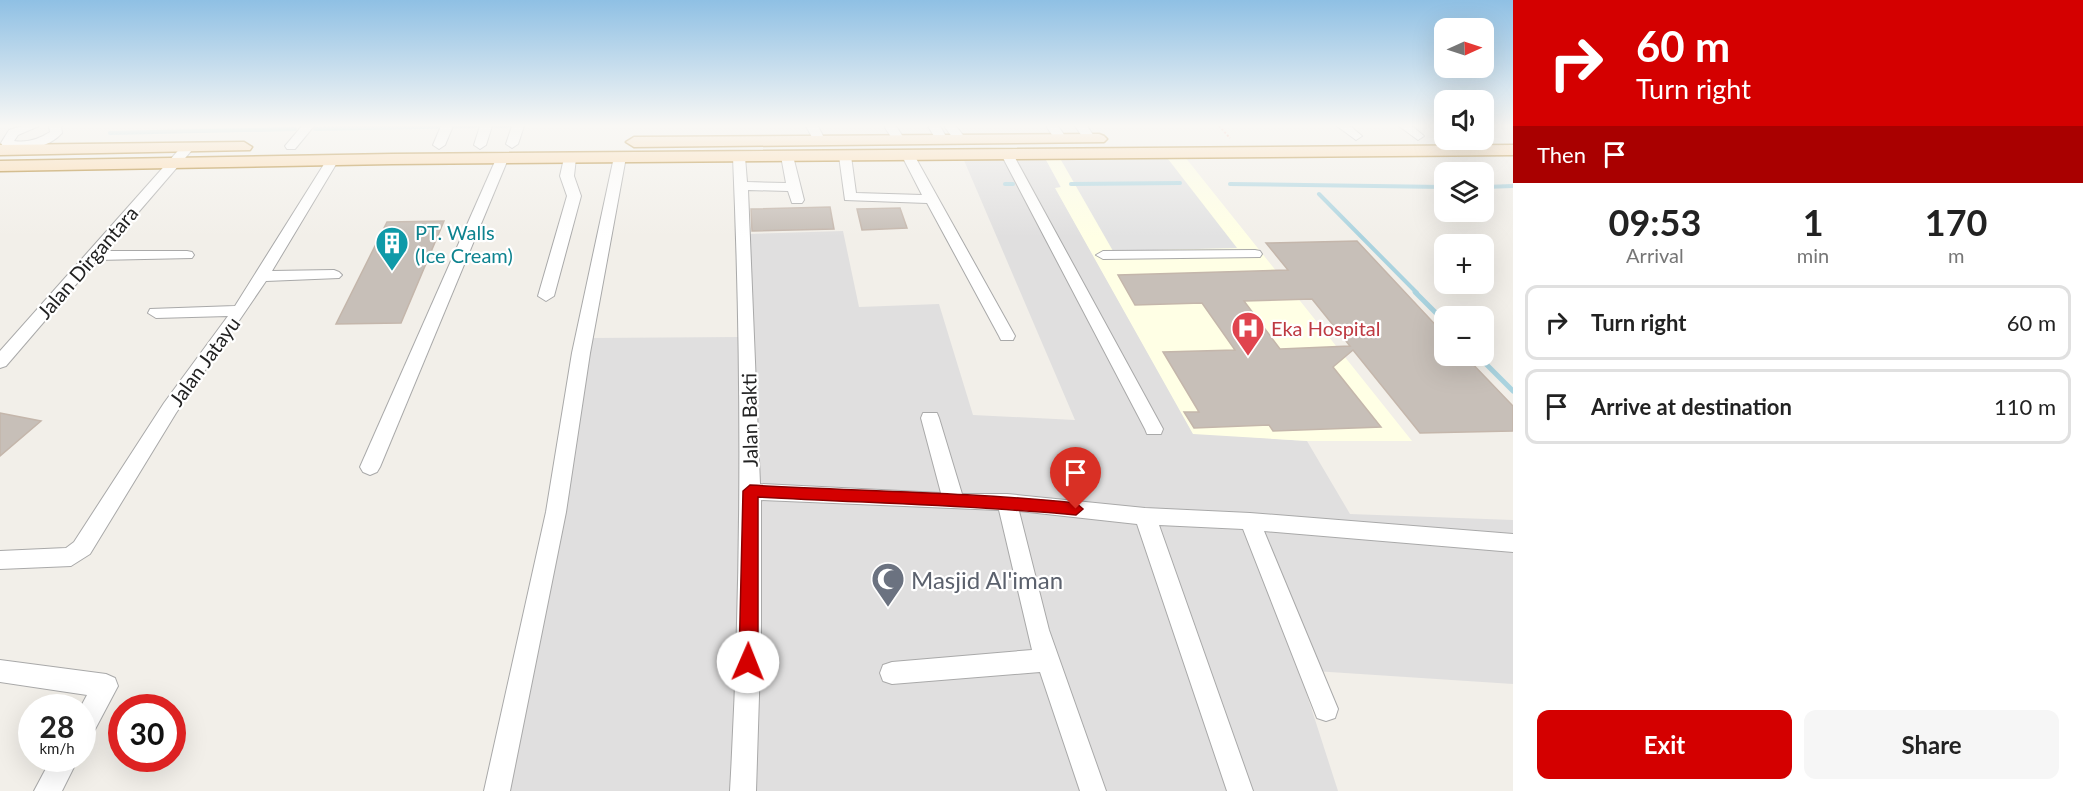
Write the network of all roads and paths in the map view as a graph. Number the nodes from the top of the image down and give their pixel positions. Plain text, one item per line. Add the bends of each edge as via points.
1 (174, 163) junction
2 (181, 163) edge
3 (331, 163) edge
4 (500, 163) edge
5 (569, 163) edge
6 (619, 163) edge
7 (740, 163) edge
8 (788, 163) edge
9 (846, 163) edge
10 (912, 163) edge
11 (1012, 163) edge
12 (0, 166) edge
13 (741, 186) junction
14 (932, 199) junction
15 (1255, 254) dead end
16 (187, 255) dead end
17 (1103, 255) dead end
18 (92, 256) junction
19 (334, 275) dead end
20 (263, 276) junction
21 (546, 296) dead end
22 (240, 311) junction
23 (156, 313) dead end
24 (1007, 336) dead end
25 (0, 362) edge
26 (930, 418) dead end
27 (1154, 429) dead end
28 (370, 467) dead end
29 (750, 491) junction
30 (954, 502) junction
31 (1006, 502) junction
32 (1145, 516) junction
33 (1250, 521) junction
34 (1513, 543) edge
35 (0, 560) edge
36 (1048, 660) junction
37 (0, 671) edge
38 (892, 673) dead end
39 (96, 704) edge
40 (1326, 709) dead end
41 (58, 772) edge
42 (47, 791) edge
43 (497, 791) edge
44 (743, 791) edge
45 (1093, 791) edge
46 (1240, 791) edge

1 - 2 main road
1 - 12 main road
1 - 18 street, Jalan Dirgantara
3 - 20 street, Jalan Jatayu
4 - 28 street
5 - 21 street via 567,176 574,196
6 - 43 street via 581,353 556,512
7 - 13 street, Jalan Bakti
8 - 13 street via 795,193
9 - 14 street via 850,197
10 - 14 street
11 - 27 street
13 - 29 street, Jalan Bakti
14 - 24 street
15 - 17 street
16 - 18 street
18 - 25 street, Jalan Dirgantara
19 - 20 street
20 - 22 street, Jalan Jatayu
22 - 23 street
22 - 35 street, Jalan Jatayu via 170,408 82,548 71,556
26 - 30 street
29 - 30 street
29 - 44 street, Jalan Bakti
30 - 31 street
31 - 32 street
31 - 36 street
32 - 33 street
32 - 46 street
33 - 34 street
33 - 40 street
36 - 38 street
36 - 45 street
37 - 39 street via 106,686
41 - 42 street

